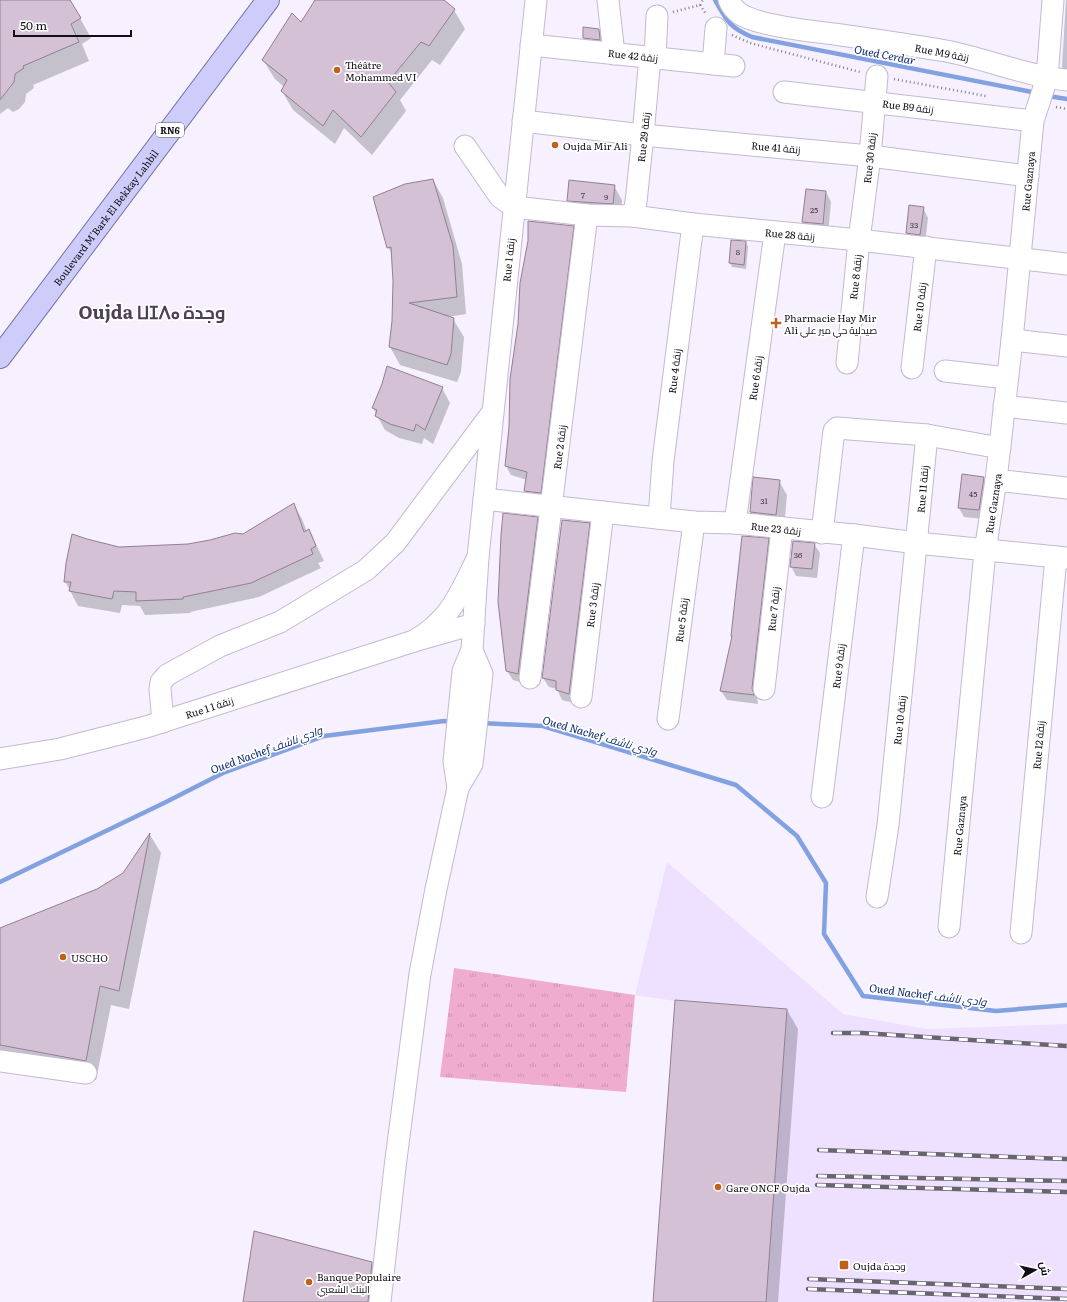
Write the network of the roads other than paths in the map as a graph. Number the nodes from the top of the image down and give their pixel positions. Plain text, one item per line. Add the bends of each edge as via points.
1 (267, 0) edge
2 (536, 0) edge
3 (608, 0) edge
4 (729, 0) edge
5 (1054, 0) edge
6 (657, 16) road end
7 (716, 28) dead end
8 (531, 45) junction
9 (614, 54) junction
10 (652, 58) junction
11 (713, 64) junction
12 (734, 66) dead end
13 (877, 76) road end
14 (784, 92) dead end
15 (1045, 94) edge
16 (874, 102) junction
17 (523, 121) junction
18 (643, 135) junction
19 (465, 146) dead end
20 (870, 156) junction
21 (1028, 176) junction
22 (514, 207) junction
23 (587, 215) junction
24 (633, 216) junction
25 (693, 224) junction
26 (775, 233) junction
27 (859, 240) junction
28 (926, 247) junction
29 (1020, 258) junction
30 (1067, 264) edge
31 (1012, 340) junction
32 (1067, 346) edge
33 (0, 357) edge
34 (847, 363) dead end
35 (912, 368) dead end
36 (945, 371) dead end
37 (1007, 378) junction
38 (1004, 406) junction
39 (493, 413) junction
40 (1067, 413) edge
41 (927, 435) junction
42 (1000, 448) junction
43 (996, 480) junction
44 (1067, 488) edge
45 (484, 499) junction
46 (552, 506) junction
47 (603, 512) junction
48 (659, 518) junction
49 (482, 520) joint
50 (694, 522) junction
51 (735, 523) junction
52 (782, 528) junction
53 (822, 533) junction
54 (854, 535) junction
55 (917, 543) junction
56 (985, 551) junction
57 (478, 557) junction
58 (1061, 557) edge
59 (474, 624) junction
60 (414, 641) junction
61 (530, 678) dead end
62 (764, 689) dead end
63 (581, 697) dead end
64 (668, 719) dead end
65 (163, 722) junction
66 (0, 759) edge
67 (822, 797) dead end
68 (877, 897) dead end
69 (949, 926) dead end
70 (1021, 933) dead end
71 (0, 1061) edge
72 (86, 1073) dead end
73 (380, 1302) edge

1 - 33 main road, Boulevard M'Bark El Bekkay Lahbil / RN6
2 - 8 street, Rue زنقة 1
3 - 9 street
4 - 15 street, Rue M9 زنقة via 739,14 785,28 946,51
5 - 15 street, Rue Gaznaya
6 - 10 street, Rue 29 زنقة
7 - 11 street
8 - 9 street, Rue 42 زنقة
8 - 17 street, Rue زنقة 1
9 - 10 street, Rue 42 زنقة
10 - 11 street, Rue 42 زنقة
10 - 18 street, Rue 29 زنقة
11 - 12 street, Rue 42 زنقة
13 - 16 street, Rue 30 زنقة
14 - 16 street, Rue B9 زنقة
15 - 16 street, Rue B9 زنقة
15 - 21 street, Rue Gaznaya
16 - 20 street, Rue 30 زنقة
17 - 18 street, Rue 41 زنقة
17 - 22 street, Rue زنقة 1
18 - 20 street, Rue 41 زنقة
18 - 24 street, Rue 29 زنقة
19 - 22 street via 500,197
20 - 21 street, Rue 41 زنقة
20 - 27 street, Rue 30 زنقة
21 - 29 street, Rue Gaznaya
22 - 23 street, Rue 28 زنقة
22 - 39 street, Rue زنقة 1
23 - 24 street, Rue 28 زنقة
23 - 46 street, Rue 2 زنقة
24 - 25 street, Rue 28 زنقة
25 - 26 street, Rue 28 زنقة
25 - 48 street, Rue 4 زنقة via 663,461
26 - 27 street, Rue 28 زنقة
26 - 51 street, Rue 6 زنقة
27 - 28 street, Rue 28 زنقة
27 - 34 street, Rue 8 زنقة
28 - 29 street, Rue 28 زنقة
28 - 35 street, Rue 10 زنقة
29 - 30 street, Rue 28 زنقة
29 - 31 street, Rue Gaznaya
31 - 32 street
31 - 37 street, Rue Gaznaya
36 - 37 street
37 - 38 street, Rue Gaznaya
38 - 40 street
38 - 42 street, Rue Gaznaya
39 - 45 street, Rue زنقة 1
39 - 65 street via 395,543 366,570 280,622 220,646 167,675 161,682 160,689
41 - 42 street
41 - 53 street via 837,428 834,431
41 - 55 street, Rue 11 زنقة
42 - 43 street, Rue Gaznaya
43 - 44 street
43 - 56 street, Rue Gaznaya
45 - 46 street, Rue 23 زنقة
45 - 49 street, Rue زنقة 1
46 - 47 street, Rue 23 زنقة
46 - 61 street, Rue 2 زنقة
47 - 48 street, Rue 23 زنقة
47 - 63 street, Rue 3 زنقة
48 - 50 street, Rue 23 زنقة
49 - 57 street, Rue 1 زنقة 1
50 - 51 street, Rue 23 زنقة
50 - 64 street, Rue 5 زنقة
51 - 52 street, Rue 23 زنقة
52 - 53 street, Rue 23 زنقة
52 - 62 street, Rue 7 زنقة
53 - 54 street, Rue 23 زنقة
54 - 55 street, Rue 23 زنقة
54 - 67 street, Rue 9 زنقة
55 - 56 street, Rue 23 زنقة
55 - 68 street, Rue 10 زنقة via 888,825
56 - 58 street, Rue 23 زنقة
56 - 69 street, Rue Gaznaya
57 - 59 street
57 - 60 street, Rue 1 زنقة 1 via 446,616 434,628
58 - 70 street, Rue 12 زنقة
59 - 60 street, Rue 1 زنقة 1
59 - 73 street via 463,762 420,974
60 - 65 street, Rue 1 زنقة 1
65 - 66 street, Rue 1 زنقة 1 via 60,749
71 - 72 street

